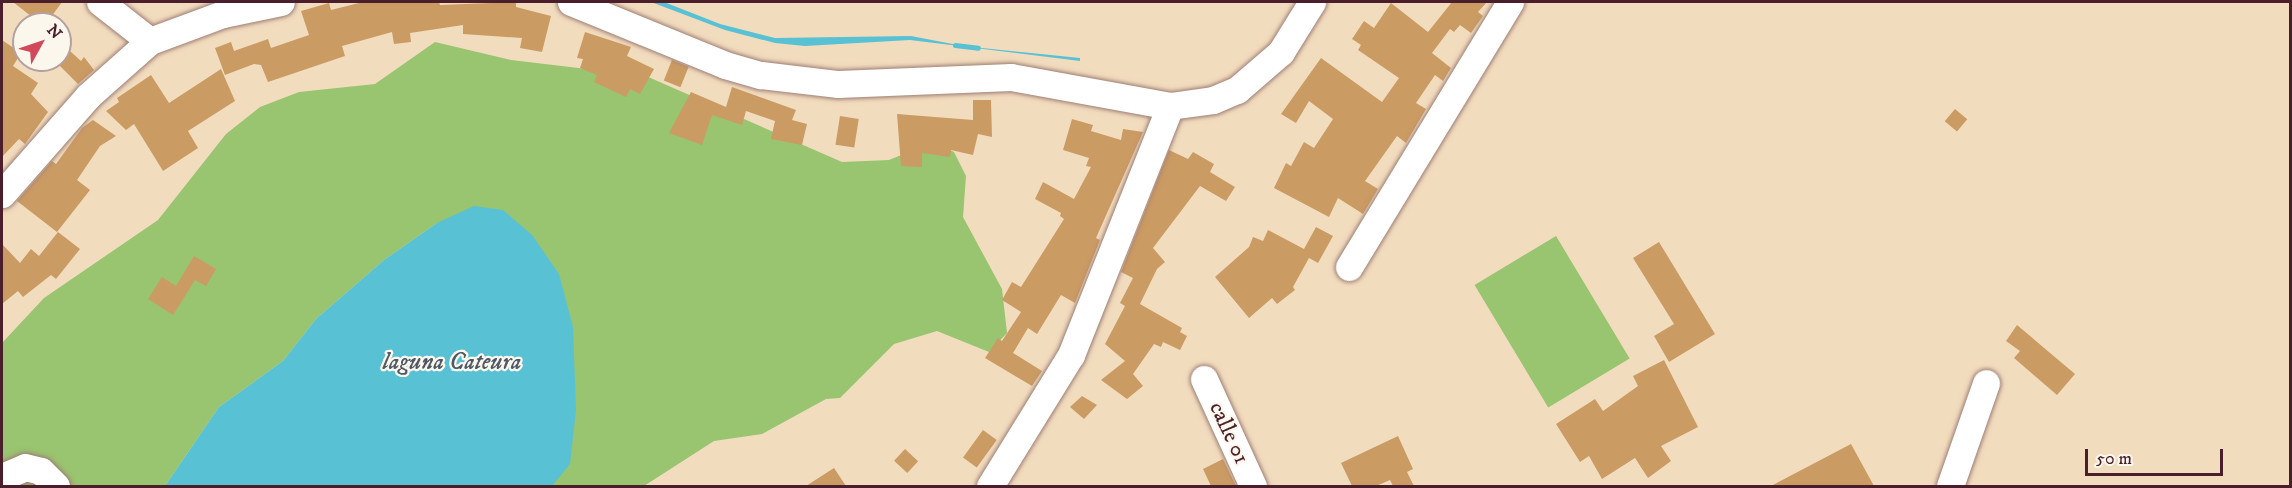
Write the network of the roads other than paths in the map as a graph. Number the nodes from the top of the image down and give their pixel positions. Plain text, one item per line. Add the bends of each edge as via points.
1 (100, 2) edge
2 (281, 2) edge
3 (571, 2) edge
4 (1312, 2) edge
5 (1510, 2) edge
6 (150, 41) junction
7 (1170, 106) junction
8 (2, 194) edge
9 (1349, 267) dead end
10 (1204, 379) dead end
11 (1986, 383) dead end
12 (2, 477) edge
13 (56, 486) edge
14 (990, 486) edge
15 (1253, 486) edge
16 (1950, 486) edge

1 - 6 street
2 - 6 street via 223,14
3 - 7 street via 725,65 761,75 838,84 1011,77
4 - 7 street via 1281,52 1237,90 1213,100
5 - 9 street
6 - 8 street via 88,96
7 - 14 street via 1071,355
10 - 15 street, calle 01
11 - 16 street
12 - 13 street via 25,466 41,471

